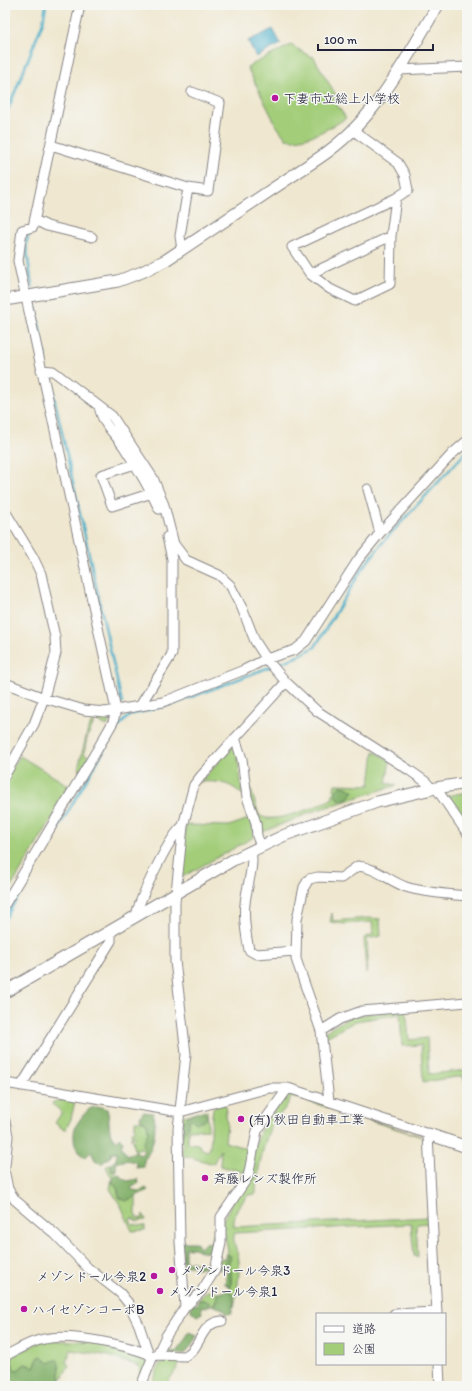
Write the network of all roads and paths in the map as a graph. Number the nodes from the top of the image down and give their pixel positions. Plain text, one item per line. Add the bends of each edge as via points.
1 (80, 5) edge
2 (438, 5) edge
3 (467, 67) edge
4 (399, 70) junction
5 (192, 92) dead end
6 (354, 131) junction
7 (51, 145) junction
8 (188, 188) junction
9 (396, 198) junction
10 (34, 223) junction
11 (391, 236) junction
12 (92, 237) dead end
13 (182, 250) junction
14 (310, 274) junction
15 (25, 296) junction
16 (5, 300) edge
17 (41, 370) junction
18 (99, 406) junction
19 (467, 441) edge
20 (135, 464) junction
21 (368, 489) dead end
22 (152, 493) junction
23 (5, 511) edge
24 (380, 533) junction
25 (267, 660) junction
26 (286, 682) junction
27 (5, 683) edge
28 (44, 698) junction
29 (140, 706) junction
30 (116, 710) junction
31 (234, 738) junction
32 (5, 775) edge
33 (467, 783) edge
34 (434, 788) junction
35 (183, 826) junction
36 (467, 833) edge
37 (256, 849) junction
38 (177, 893) junction
39 (467, 896) edge
40 (5, 904) edge
41 (136, 917) junction
42 (111, 931) junction
43 (295, 951) junction
44 (5, 992) edge
45 (467, 1002) edge
46 (321, 1031) junction
47 (5, 1083) edge
48 (21, 1086) junction
49 (288, 1088) junction
50 (329, 1101) junction
51 (180, 1112) junction
52 (5, 1121) edge
53 (428, 1134) junction
54 (467, 1147) edge
55 (5, 1165) edge
56 (5, 1174) edge
57 (185, 1307) junction
58 (437, 1313) edge
59 (222, 1321) dead end
60 (153, 1355) junction
61 (5, 1356) edge
62 (439, 1365) edge
63 (141, 1386) edge
64 (440, 1386) edge

1 - 7 street
2 - 4 street
3 - 4 street
4 - 6 street via 388,89
5 - 8 street via 220,103 208,191
6 - 9 street via 398,163 405,176 408,190
6 - 13 street via 338,146
7 - 8 street
7 - 10 street
8 - 13 street via 180,236
9 - 11 street
9 - 14 street via 292,247
10 - 12 street
10 - 15 street via 22,230 18,261
11 - 14 street
11 - 14 street via 390,284 355,301 330,289
13 - 15 street via 142,272 118,281
15 - 16 street
15 - 17 street
17 - 18 street via 53,371
17 - 30 street
18 - 20 street via 102,419
18 - 25 street via 112,416 153,478 164,505 174,544 186,560 219,575 230,585 255,641
19 - 24 street
20 - 22 street
20 - 22 street via 101,475 112,506
21 - 24 street
22 - 29 street via 161,513 172,559 172,654
23 - 28 street via 41,574 55,637 56,653
24 - 25 street via 358,560 306,641 295,650
25 - 26 street
25 - 29 street via 163,702
26 - 31 street
26 - 34 street via 316,711
27 - 28 street
28 - 30 street via 98,712
28 - 32 street via 28,736
29 - 30 street
30 - 40 street via 113,722 97,750
31 - 35 street via 194,785
31 - 37 street via 242,759 247,797 256,823
33 - 34 street
34 - 36 street
34 - 37 street via 341,814
35 - 38 street
35 - 41 street via 176,832 164,852 139,903
37 - 38 street
37 - 43 street via 248,882 244,917 249,950 256,954
38 - 41 street
38 - 51 street via 175,961 186,1054
39 - 43 street via 406,887 364,867 355,868 340,878 313,877 307,882 302,893
41 - 42 street
42 - 44 street
42 - 48 street via 111,941
43 - 46 street via 298,968
45 - 46 street via 362,1011 340,1019
46 - 50 street
47 - 48 street
48 - 51 street
49 - 50 street
49 - 51 street via 269,1088
49 - 57 street via 258,1131 248,1177 220,1217 221,1243 215,1270 202,1292
50 - 53 street
51 - 57 street via 179,1221
52 - 55 street via 8,1136
53 - 54 street
53 - 58 street
56 - 60 street via 8,1189 15,1200 55,1234 88,1268 124,1297
57 - 60 street
59 - 60 street via 213,1322 208,1326 187,1356
60 - 61 street via 101,1341 50,1338 37,1341
60 - 63 street
62 - 64 street

